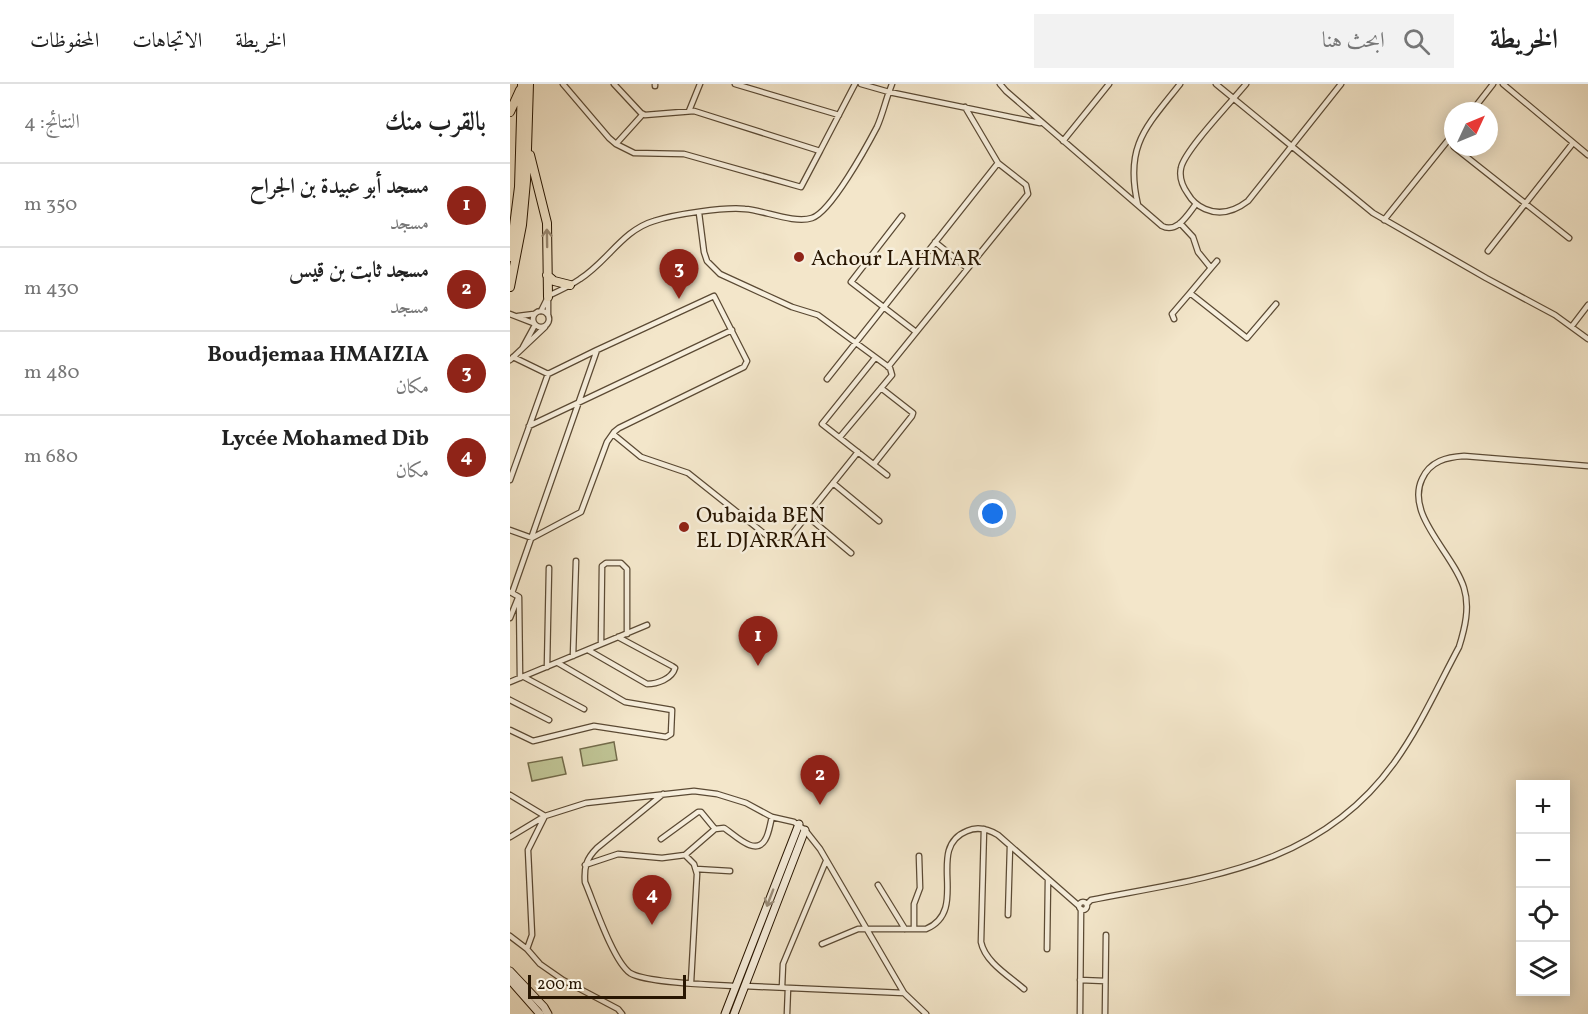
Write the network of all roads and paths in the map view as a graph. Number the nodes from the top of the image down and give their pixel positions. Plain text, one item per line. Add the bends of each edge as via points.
1 (522, 84) edge
2 (529, 84) edge
3 (563, 84) edge
4 (614, 84) edge
5 (700, 84) edge
6 (735, 84) edge
7 (855, 84) edge
8 (861, 84) edge
9 (892, 84) edge
10 (1000, 84) edge
11 (1109, 84) edge
12 (1180, 84) edge
13 (1216, 84) edge
14 (1246, 84) edge
15 (1341, 84) edge
16 (1493, 84) edge
17 (1503, 84) edge
18 (889, 92) junction
19 (513, 98) edge
20 (1234, 99) junction
21 (1479, 102) edge
22 (965, 106) junction
23 (689, 111) junction
24 (510, 112) edge
25 (643, 114) junction
26 (839, 115) junction
27 (1043, 123) junction
28 (527, 141) junction
29 (1063, 141) junction
30 (1573, 143) junction
31 (616, 144) junction
32 (1444, 146) edge
33 (1293, 147) junction
34 (820, 151) junction
35 (1588, 155) edge
36 (1464, 156) edge
37 (998, 163) junction
38 (1196, 204) junction
39 (1525, 204) junction
40 (1138, 206) junction
41 (699, 213) junction
42 (902, 216) dead end
43 (1384, 220) junction
44 (1180, 223) junction
45 (1569, 238) dead end
46 (935, 242) junction
47 (1488, 251) dead end
48 (510, 258) edge
49 (1217, 261) dead end
50 (968, 268) junction
51 (1211, 268) junction
52 (547, 275) junction
53 (570, 285) junction
54 (510, 287) edge
55 (1191, 293) junction
56 (548, 297) junction
57 (1276, 304) dead end
58 (1588, 305) edge
59 (883, 307) junction
60 (541, 311) junction
61 (534, 314) junction
62 (512, 315) edge
63 (548, 315) junction
64 (1174, 319) dead end
65 (534, 324) junction
66 (545, 326) junction
67 (1572, 326) junction
68 (732, 330) junction
69 (916, 332) junction
70 (1588, 339) edge
71 (855, 342) junction
72 (523, 347) junction
73 (597, 350) junction
74 (511, 358) edge
75 (875, 358) junction
76 (888, 367) junction
77 (548, 374) junction
78 (827, 379) dead end
79 (881, 388) junction
80 (578, 404) junction
81 (529, 426) junction
82 (612, 434) junction
83 (840, 437) junction
84 (858, 452) junction
85 (874, 464) junction
86 (1588, 466) edge
87 (887, 475) dead end
88 (510, 480) edge
89 (833, 483) junction
90 (807, 516) junction
91 (879, 521) dead end
92 (510, 530) edge
93 (532, 538) junction
94 (851, 553) dead end
95 (576, 561) dead end
96 (549, 567) dead end
97 (511, 593) edge
98 (519, 597) junction
99 (510, 618) edge
100 (648, 625) dead end
101 (627, 634) junction
102 (618, 637) junction
103 (601, 644) junction
104 (588, 650) junction
105 (573, 656) junction
106 (558, 663) junction
107 (547, 667) junction
108 (522, 677) junction
109 (510, 682) edge
110 (510, 700) edge
111 (584, 709) dead end
112 (549, 720) dead end
113 (510, 730) edge
114 (663, 794) junction
115 (510, 795) edge
116 (646, 795) junction
117 (652, 804) junction
118 (545, 816) junction
119 (772, 817) junction
120 (802, 827) junction
121 (715, 829) junction
122 (984, 829) junction
123 (510, 837) edge
124 (661, 839) dead end
125 (1010, 845) junction
126 (685, 855) junction
127 (919, 856) dead end
128 (826, 861) junction
129 (585, 865) junction
130 (696, 869) junction
131 (730, 871) dead end
132 (1048, 880) junction
133 (878, 885) dead end
134 (1080, 908) junction
135 (1008, 915) dead end
136 (866, 928) junction
137 (914, 929) junction
138 (905, 930) junction
139 (1106, 935) dead end
140 (510, 936) edge
141 (822, 944) dead end
142 (527, 949) junction
143 (1047, 949) dead end
144 (510, 971) edge
145 (510, 980) edge
146 (1080, 980) junction
147 (1105, 981) junction
148 (691, 982) junction
149 (736, 986) junction
150 (746, 986) junction
151 (782, 987) junction
152 (788, 987) junction
153 (1024, 989) dead end
154 (904, 993) junction
155 (540, 1014) edge
156 (548, 1014) edge
157 (622, 1014) edge
158 (725, 1014) edge
159 (734, 1014) edge
160 (787, 1014) edge
161 (926, 1014) edge
162 (1080, 1014) edge
163 (1105, 1014) edge

1 - 19 highway
1 - 48 highway via 519,187
2 - 28 highway
3 - 31 street
4 - 25 street
5 - 23 street
6 - 26 street
7 - 26 street
8 - 18 street
9 - 18 street
10 - 27 street
11 - 29 street
12 - 40 street via 1149,124 1137,147 1133,171
13 - 20 street
14 - 20 street
15 - 33 street
16 - 21 street
17 - 30 street
18 - 22 street
18 - 41 street via 877,126 850,174 830,202 812,218 744,208
19 - 24 highway
20 - 33 street
20 - 38 street via 1190,150 1180,168 1183,186
22 - 27 street
22 - 37 street
23 - 25 street
23 - 34 street
25 - 31 street
26 - 34 street
27 - 29 street
52 -> 28 highway via 547,223
28 - 54 highway via 522,225
29 - 40 street
30 - 35 street
30 - 39 street
31 - 34 street via 634,153 694,156 801,187
32 - 43 street
33 - 38 street via 1240,208 1215,212
33 - 43 street
36 - 39 street
37 - 46 street
37 - 50 street via 1026,185 1028,191
38 - 44 street
39 - 45 street
39 - 47 street
40 - 44 street via 1166,228
41 - 53 street via 640,226
41 - 71 street via 704,252 714,268 733,281 818,315
42 - 59 street via 850,282
43 - 67 street
44 - 51 street
46 - 50 street
46 - 59 street
49 - 51 street
50 - 69 street
51 - 55 street
52 - 53 highway
52 - 56 highway
53 - 56 street
55 - 57 street via 1247,338
55 - 64 street via 1172,314
56 - 60 street
56 - 63 street
58 - 67 street
59 - 69 street
59 - 71 street
60 - 61 street
60 - 63 street
61 - 62 street
61 - 65 street
62 - 65 street
63 - 66 street
65 - 66 street
65 - 72 street
66 - 72 street
67 - 70 street
68 - 73 street via 716,297 711,296
68 - 80 street
68 - 82 street via 747,361 744,367
69 - 76 street
71 - 75 street
71 - 78 street
72 - 74 street
73 - 77 street
73 - 80 street
74 - 77 street
75 - 76 street
75 - 83 street via 822,424
76 - 79 street via 892,375
77 - 81 street
79 - 83 street
79 - 85 street via 913,413
80 - 81 street
80 - 93 street
81 - 88 street
82 - 90 street via 641,457 688,474 776,543 789,538
82 - 93 street via 581,512
83 - 84 street
84 - 85 street
84 - 89 street
85 - 87 street
86 - 134 street via 1464,456 1438,462 1424,475 1418,502 1465,590 1464,633 1405,747 1353,808 1300,845 1254,864 1221,875 1091,900 1086,908
89 - 90 street
89 - 91 street
90 - 94 street
92 - 93 street
93 - 97 street
95 - 105 street
96 - 107 street
97 - 98 street
98 - 99 street
98 - 108 street
100 - 101 street
101 - 102 street
101 - 103 street via 627,569 621,563 606,563 602,566
102 - 103 street
102 - 104 street via 672,666 674,673 647,684
103 - 104 street
104 - 105 street
105 - 106 street
106 - 107 street
106 - 113 street via 625,702 672,710 670,734 666,737 594,726 533,741
107 - 108 street
108 - 109 street
108 - 111 street
110 - 112 street
114 - 116 street
114 - 117 street
114 - 119 street via 717,794
115 - 118 street
116 - 117 street
116 - 118 street via 586,803
117 - 129 street via 597,848
118 - 123 street
118 - 142 street via 528,850 532,935
119 - 120 street
119 - 121 street via 766,840 758,846 749,846 724,828
120 - 128 street
120 -> 149 main road
120 - 150 main road
121 - 124 street via 698,812
121 - 126 street
122 - 125 street
122 - 137 street via 969,830 955,838 948,859 945,911 935,925
122 - 153 street via 983,949
125 - 132 street
125 - 135 street
126 - 129 street via 662,858 618,854
126 - 130 street
127 - 137 street via 920,888 914,904
128 - 136 street
128 - 151 street via 783,964
129 - 148 street via 585,882 623,966 639,977
130 - 131 street
130 - 148 street
132 - 134 street
132 - 143 street
133 - 138 street
134 - 146 street
136 - 138 street
136 - 141 street
136 - 154 street
137 - 138 street
139 - 147 street
140 - 142 street
142 - 157 street via 540,964
144 - 156 main road
145 - 155 main road
146 - 147 street
146 - 162 street
147 - 163 street
148 - 149 street
149 - 150 street
149 - 158 main road
150 - 151 street
150 - 159 main road
151 - 152 street
152 - 154 street
152 - 160 street
154 - 161 street

